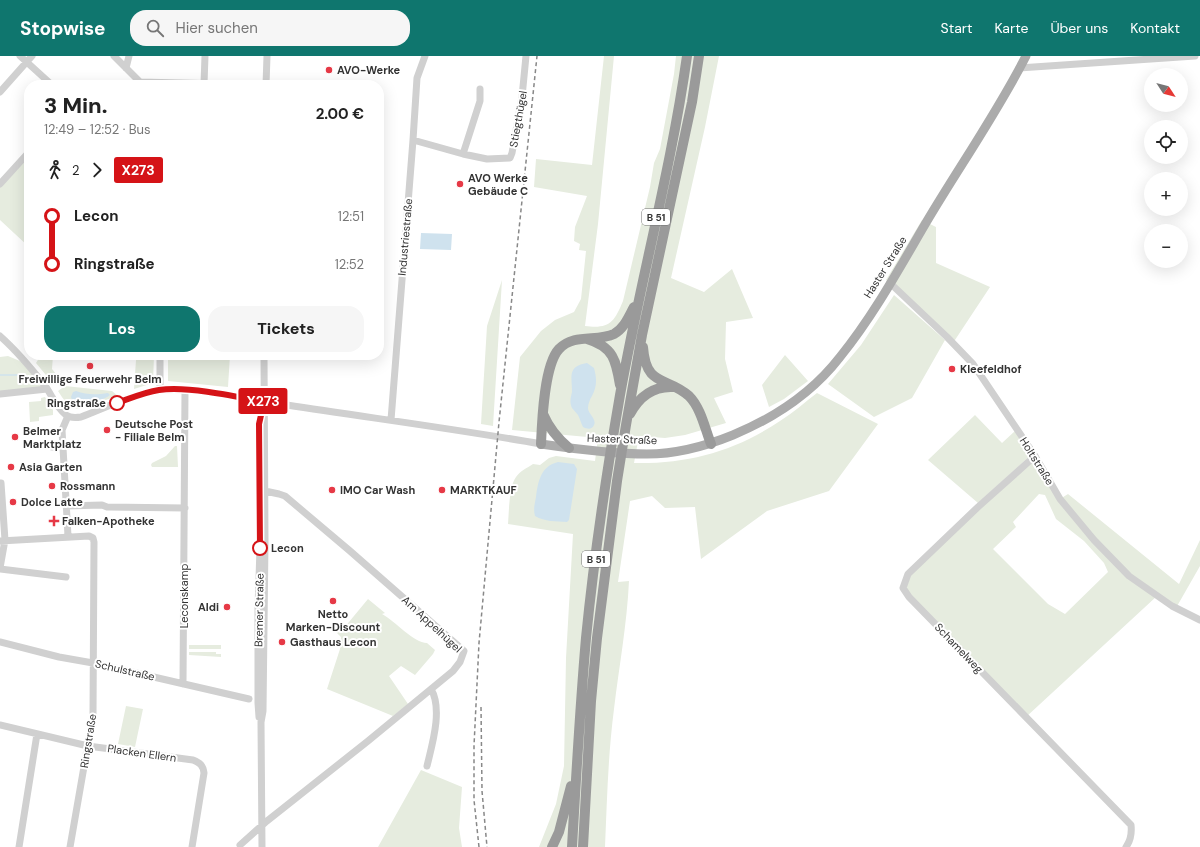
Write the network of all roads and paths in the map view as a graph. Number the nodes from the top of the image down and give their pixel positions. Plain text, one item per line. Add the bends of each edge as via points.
1 (20, 56) edge
2 (32, 56) edge
3 (114, 56) edge
4 (129, 56) edge
5 (205, 56) edge
6 (267, 56) edge
7 (424, 56) edge
8 (526, 56) edge
9 (687, 56) edge
10 (699, 56) edge
11 (1026, 56) edge
12 (1195, 56) edge
13 (27, 62) junction
14 (126, 68) junction
15 (1020, 68) junction
16 (47, 80) edge
17 (138, 80) edge
18 (204, 80) edge
19 (266, 80) edge
20 (480, 88) dead end
21 (0, 92) edge
22 (413, 140) junction
23 (463, 154) junction
24 (24, 158) edge
25 (0, 184) edge
26 (890, 283) junction
27 (640, 292) junction
28 (642, 335) junction
29 (0, 336) edge
30 (585, 338) junction
31 (160, 360) edge
32 (264, 360) edge
33 (675, 387) junction
34 (47, 389) junction
35 (160, 390) junction
36 (185, 390) junction
37 (621, 393) junction
38 (0, 394) edge
39 (264, 402) junction
40 (543, 414) junction
41 (68, 416) junction
42 (390, 420) junction
43 (621, 425) junction
44 (541, 444) junction
45 (711, 444) junction
46 (63, 446) junction
47 (52, 447) dead end
48 (569, 448) junction
49 (1034, 456) junction
50 (1, 483) dead end
51 (265, 491) junction
52 (1, 496) edge
53 (66, 506) junction
54 (184, 508) junction
55 (68, 536) junction
56 (2, 541) edge
57 (0, 569) edge
58 (66, 577) dead end
59 (1200, 620) edge
60 (0, 642) edge
61 (93, 663) junction
62 (183, 684) junction
63 (431, 689) junction
64 (249, 699) dead end
65 (261, 722) junction
66 (0, 725) edge
67 (37, 734) junction
68 (88, 746) junction
69 (577, 757) junction
70 (427, 766) dead end
71 (261, 826) junction
72 (240, 845) dead end
73 (18, 847) edge
74 (70, 847) edge
75 (192, 847) edge
76 (262, 847) edge
77 (552, 847) edge
78 (572, 847) edge
79 (583, 847) edge
80 (1126, 847) edge

1 - 13 street
2 - 13 street
3 - 14 street
4 - 14 street
5 - 18 street
6 - 19 street
7 - 22 street, Industriestraße via 417,78
8 - 23 street, Stiegthügel via 522,97 510,158 487,159
9 - 27 highway, B 51 via 681,101
10 - 28 highway, B 51 via 692,102
11 - 15 main road, Haster Straße
12 - 15 street
13 - 16 street
13 - 21 street
14 - 17 street
15 - 26 main road, Haster Straße
20 - 23 street via 480,101
22 - 23 street, Stiegthügel
22 - 42 street, Industriestraße
24 - 25 street
26 - 45 main road, Haster Straße via 840,357 816,383 768,419
26 - 49 street, Holtstraße via 973,364
27 - 30 highway via 625,324 616,333
27 - 37 highway, B 51
28 - 33 highway via 647,367 662,382
28 - 43 highway, B 51
29 - 34 street
30 - 37 highway via 596,342 612,355 617,365
30 - 40 highway via 567,342 552,360
31 - 35 street
32 - 39 street, Bremer Straße
33 - 43 highway via 655,389 645,394
33 - 45 highway via 690,397 698,410
34 - 38 street
34 - 41 street
35 - 36 street, Haster Straße
35 - 41 street, Haster Straße via 129,398 81,417
36 - 39 street, Haster Straße
36 - 54 street, Leconskamp
37 - 43 highway, B 51
39 - 42 street, Haster Straße
39 - 51 street, Bremer Straße
39 - 65 street, Bremer Straße via 259,424 258,711
40 - 44 highway
40 - 48 highway via 554,434
41 - 46 street via 62,430
42 - 44 street, Haster Straße
43 - 69 highway, B 51 via 606,481 586,636
43 - 79 highway, B 51 via 617,481 591,701
44 - 48 main road, Haster Straße
45 - 48 main road, Haster Straße via 647,454
46 - 47 street
46 - 53 street
49 - 59 street, Holtstraße via 1060,499 1094,540 1129,576 1172,606
49 - 80 street, Schamelweg via 908,574 903,588 1132,825 1130,842
50 - 52 street
51 - 63 street, Am Appelhügel via 285,496 464,651 460,662
51 - 65 street, Bremer Straße
52 - 56 street
53 - 54 street
53 - 55 street
54 - 62 street, Leconskamp
55 - 56 street
55 - 61 street, Ringstraße via 93,538
56 - 57 street
57 - 58 street
60 - 61 street, Schulstraße
61 - 62 street, Schulstraße
61 - 68 street, Ringstraße via 93,715
62 - 64 street, Schulstraße
63 - 70 street via 436,701 435,734
63 - 71 street, Am Appelhügel
65 - 71 street, Bremer Straße
66 - 67 street, Placken Ellern
67 - 68 street, Placken Ellern
67 - 73 street
68 - 74 street, Ringstraße
68 - 75 street, Placken Ellern via 199,762 204,773
69 - 77 highway, B 51 via 564,815
69 - 78 highway, B 51
71 - 72 street
71 - 76 street, Bremer Straße

